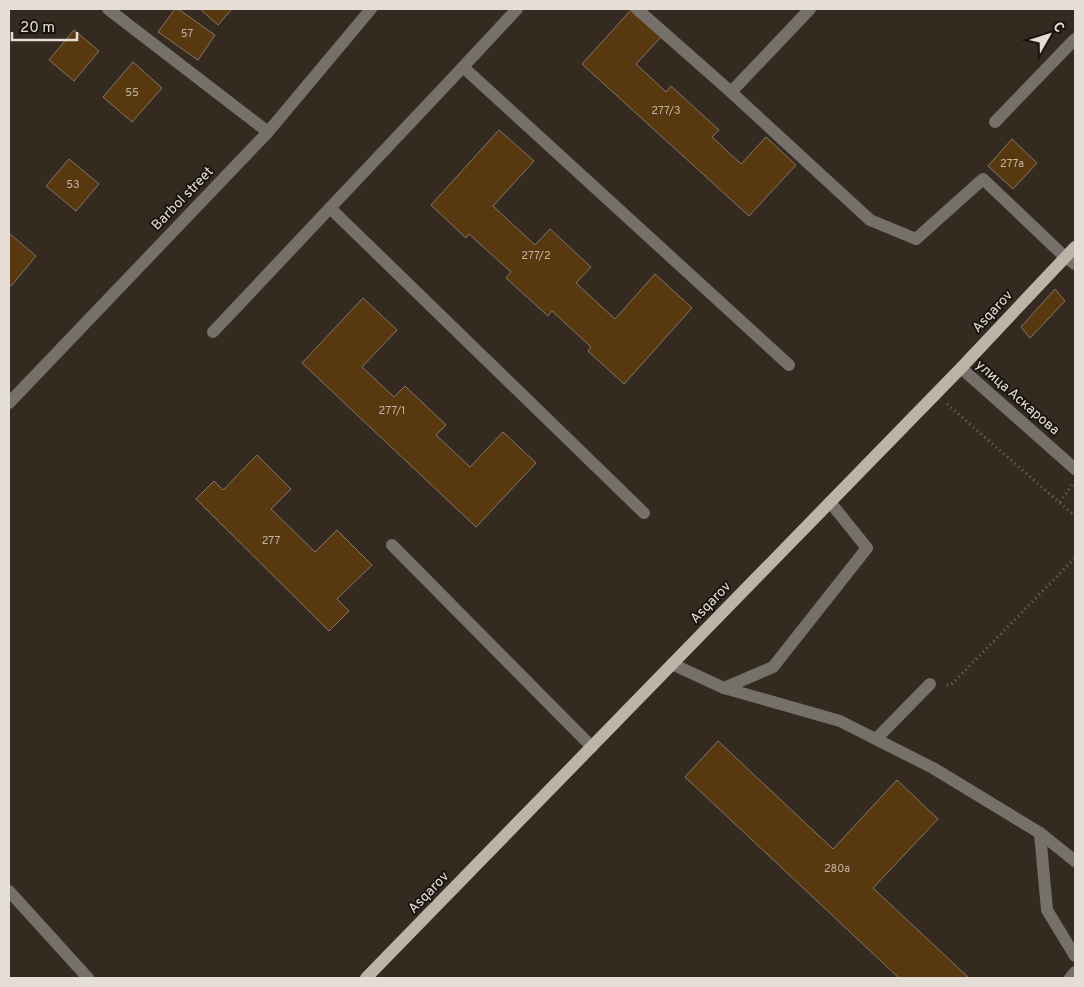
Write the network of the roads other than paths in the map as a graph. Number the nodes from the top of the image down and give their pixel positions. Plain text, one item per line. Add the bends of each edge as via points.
1 (108, 9) edge
2 (371, 9) edge
3 (517, 9) edge
4 (637, 9) edge
5 (810, 9) edge
6 (1075, 39) edge
7 (462, 67) junction
8 (731, 92) junction
9 (995, 122) dead end
10 (268, 132) junction
11 (330, 208) junction
12 (1075, 246) edge
13 (1070, 261) edge
14 (214, 332) dead end
15 (789, 365) dead end
16 (961, 368) junction
17 (9, 403) edge
18 (1075, 469) edge
19 (830, 502) junction
20 (644, 513) dead end
21 (392, 545) dead end
22 (672, 664) junction
23 (930, 684) road end
24 (724, 688) junction
25 (876, 739) junction
26 (592, 747) junction
27 (1040, 833) junction
28 (1075, 861) edge
29 (9, 891) edge
30 (1075, 956) edge
31 (1075, 972) edge
32 (88, 978) edge
33 (366, 978) edge
34 (1070, 978) edge

1 - 10 street
2 - 10 street, Barbol street
3 - 7 street
4 - 8 street
5 - 8 street
6 - 9 street
7 - 11 street
7 - 15 street
8 - 13 street via 870,220 916,239 983,179
10 - 17 street, Barbol street
11 - 14 street
11 - 20 street
12 - 13 main road, Asqarov
13 - 16 main road, Asqarov
16 - 18 street, улица Аскарова
16 - 19 main road, Asqarov
19 - 22 main road, Asqarov
19 - 24 street via 867,548 773,667
21 - 26 street
22 - 24 street
22 - 26 main road, Asqarov
23 - 25 street
24 - 25 street via 840,721
25 - 27 street via 933,768
26 - 33 main road, Asqarov
27 - 28 street
27 - 30 street via 1047,910
29 - 32 street
31 - 34 street

